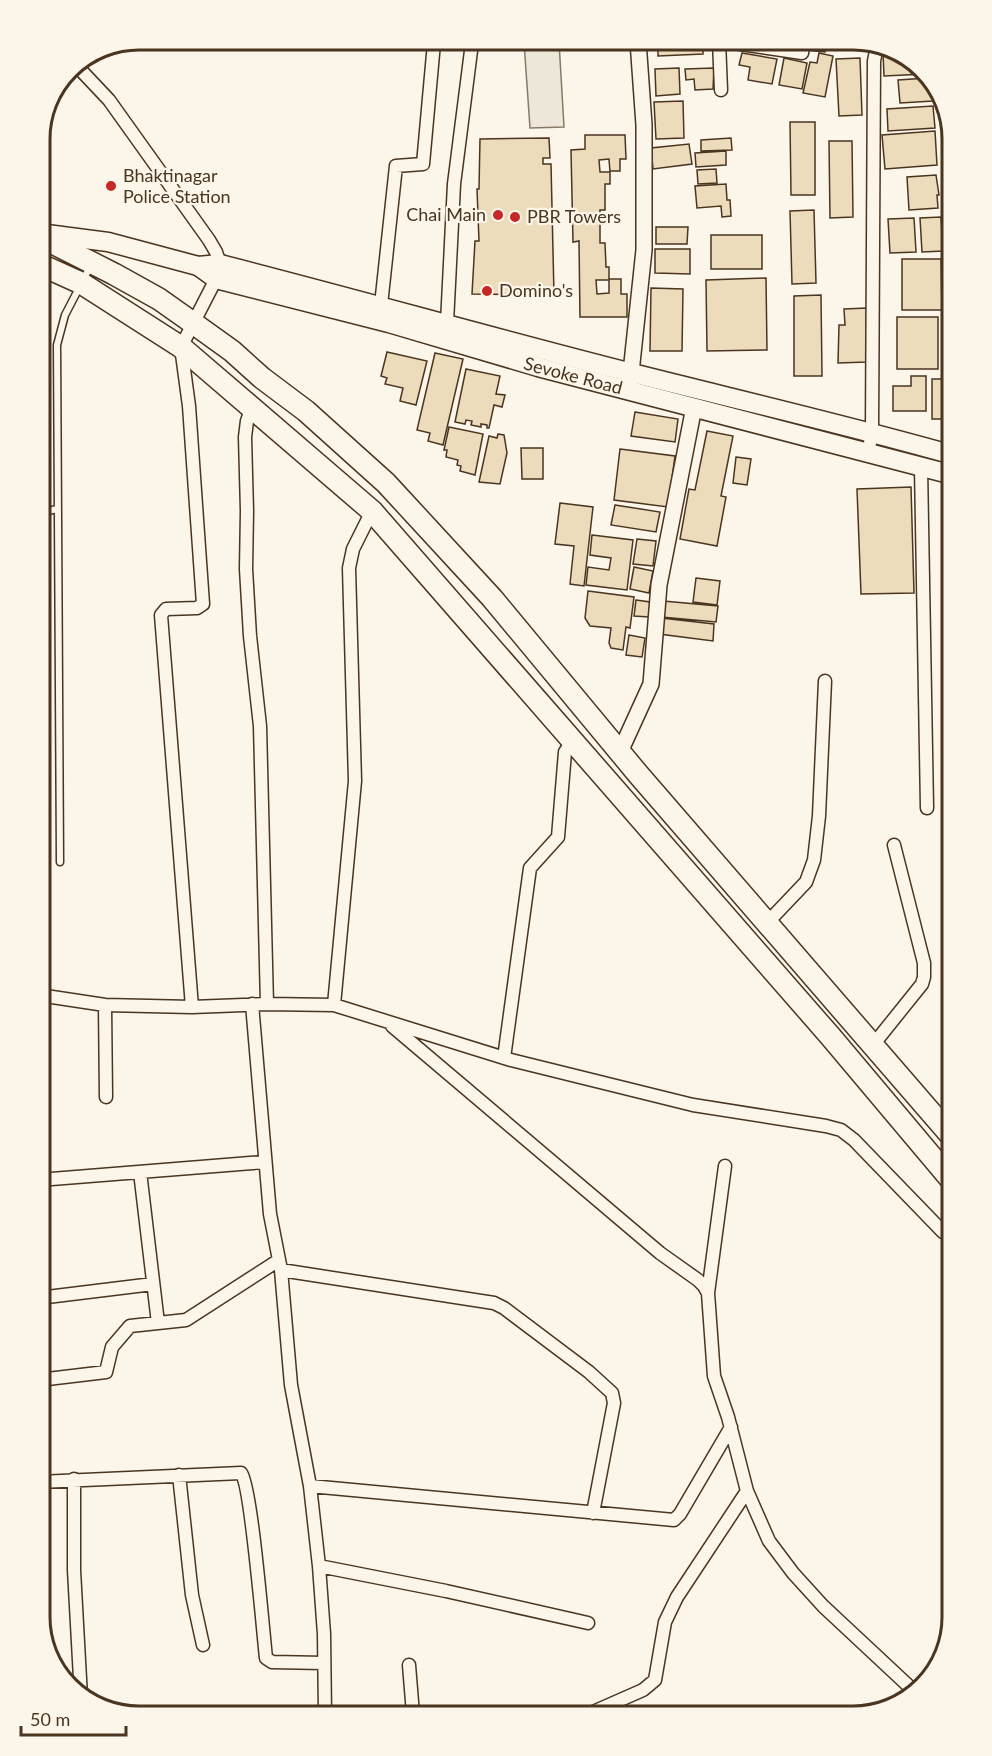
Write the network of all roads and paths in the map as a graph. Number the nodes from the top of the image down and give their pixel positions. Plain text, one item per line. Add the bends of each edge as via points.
1 (433, 49) edge
2 (470, 49) edge
3 (639, 50) edge
4 (719, 50) edge
5 (780, 50) edge
6 (802, 50) edge
7 (876, 52) edge
8 (81, 71) edge
9 (721, 90) dead end
10 (50, 236) edge
11 (50, 241) edge
12 (92, 263) junction
13 (50, 269) edge
14 (218, 272) junction
15 (81, 283) junction
16 (381, 305) junction
17 (193, 323) junction
18 (447, 323) junction
19 (181, 347) junction
20 (630, 381) junction
21 (693, 407) junction
22 (252, 408) junction
23 (872, 432) junction
24 (942, 452) edge
25 (868, 454) junction
26 (921, 467) junction
27 (942, 472) edge
28 (57, 508) junction
29 (50, 510) edge
30 (372, 511) junction
31 (825, 681) dead end
32 (573, 740) junction
33 (620, 752) junction
34 (927, 808) dead end
35 (894, 845) dead end
36 (60, 862) dead end
37 (767, 923) junction
38 (49, 997) edge
39 (252, 1004) junction
40 (267, 1004) junction
41 (105, 1005) junction
42 (334, 1005) junction
43 (192, 1007) junction
44 (386, 1021) junction
45 (873, 1045) junction
46 (504, 1058) junction
47 (106, 1097) dead end
48 (942, 1125) edge
49 (264, 1162) junction
50 (724, 1166) dead end
51 (942, 1169) edge
52 (140, 1172) junction
53 (49, 1179) edge
54 (942, 1231) edge
55 (280, 1265) junction
56 (153, 1284) junction
57 (708, 1293) junction
58 (49, 1298) edge
59 (158, 1323) junction
60 (49, 1379) edge
61 (730, 1427) junction
62 (179, 1475) junction
63 (74, 1479) junction
64 (49, 1481) edge
65 (310, 1486) junction
66 (747, 1491) junction
67 (593, 1513) junction
68 (319, 1566) junction
69 (588, 1623) dead end
70 (203, 1645) dead end
71 (324, 1663) junction
72 (409, 1665) dead end
73 (80, 1684) edge
74 (909, 1686) edge
75 (325, 1706) edge
76 (412, 1706) edge
77 (607, 1706) edge

1 - 16 street via 423,165 396,166
2 - 18 street via 454,183
3 - 20 street via 644,126 644,250
4 - 9 street
5 - 6 street via 802,53
7 - 23 street
8 - 14 street via 109,100 209,240 216,252
10 - 14 main road, Sevoke Road via 108,242
11 - 12 highway
12 - 15 lane
12 - 17 highway via 159,299
13 - 15 highway
14 - 16 main road, Sevoke Road
14 - 17 street
14 - 20 main road, Sevoke Road via 538,367
15 - 19 highway
15 - 28 lane via 64,315 57,345
16 - 18 main road, Sevoke Road
17 - 19 street
17 - 33 highway via 306,411 386,483 492,598
18 - 20 main road, Sevoke Road
19 - 22 highway
19 - 43 street via 203,600 200,607 166,609 161,615
20 - 21 main road, Sevoke Road
20 - 23 main road, Sevoke Road
21 - 25 main road, Sevoke Road
21 - 33 street via 659,585 651,684
22 - 30 highway
22 - 40 street via 245,437 246,569 260,726
23 - 24 main road, Sevoke Road
23 - 25 street
25 - 26 main road, Sevoke Road
26 - 27 main road, Sevoke Road
26 - 34 street
28 - 29 lane
28 - 36 lane
30 - 32 highway
30 - 42 street via 353,549 349,568 355,781
31 - 37 street via 814,861 806,882
32 - 46 street via 565,752 558,837 530,868
32 - 51 highway
33 - 37 highway
35 - 45 street via 924,963 924,977
37 - 45 highway
38 - 41 street
39 - 40 street
39 - 43 street
39 - 49 street
40 - 42 street
41 - 43 street
41 - 47 street
42 - 44 street
44 - 46 street
44 - 57 street via 634,1232 698,1280
45 - 48 highway
46 - 54 street via 693,1105 841,1130
49 - 52 street
49 - 55 street
50 - 57 street
52 - 53 street
52 - 56 street
55 - 59 street via 188,1319
55 - 65 street via 291,1385
55 - 67 street via 494,1303 589,1372 612,1393 614,1404
56 - 58 street
56 - 59 street
57 - 61 street via 714,1376
59 - 60 street via 128,1328 112,1347 105,1372
61 - 66 street
61 - 67 street via 675,1520
62 - 63 street
62 - 70 street via 192,1595
62 - 71 street via 244,1475 266,1658 272,1662
63 - 64 street
63 - 73 street
65 - 67 street
65 - 68 street
66 - 74 street via 769,1541 793,1573
66 - 77 street via 668,1613 655,1680 643,1690
68 - 69 street
68 - 71 street
71 - 75 street
72 - 76 street

